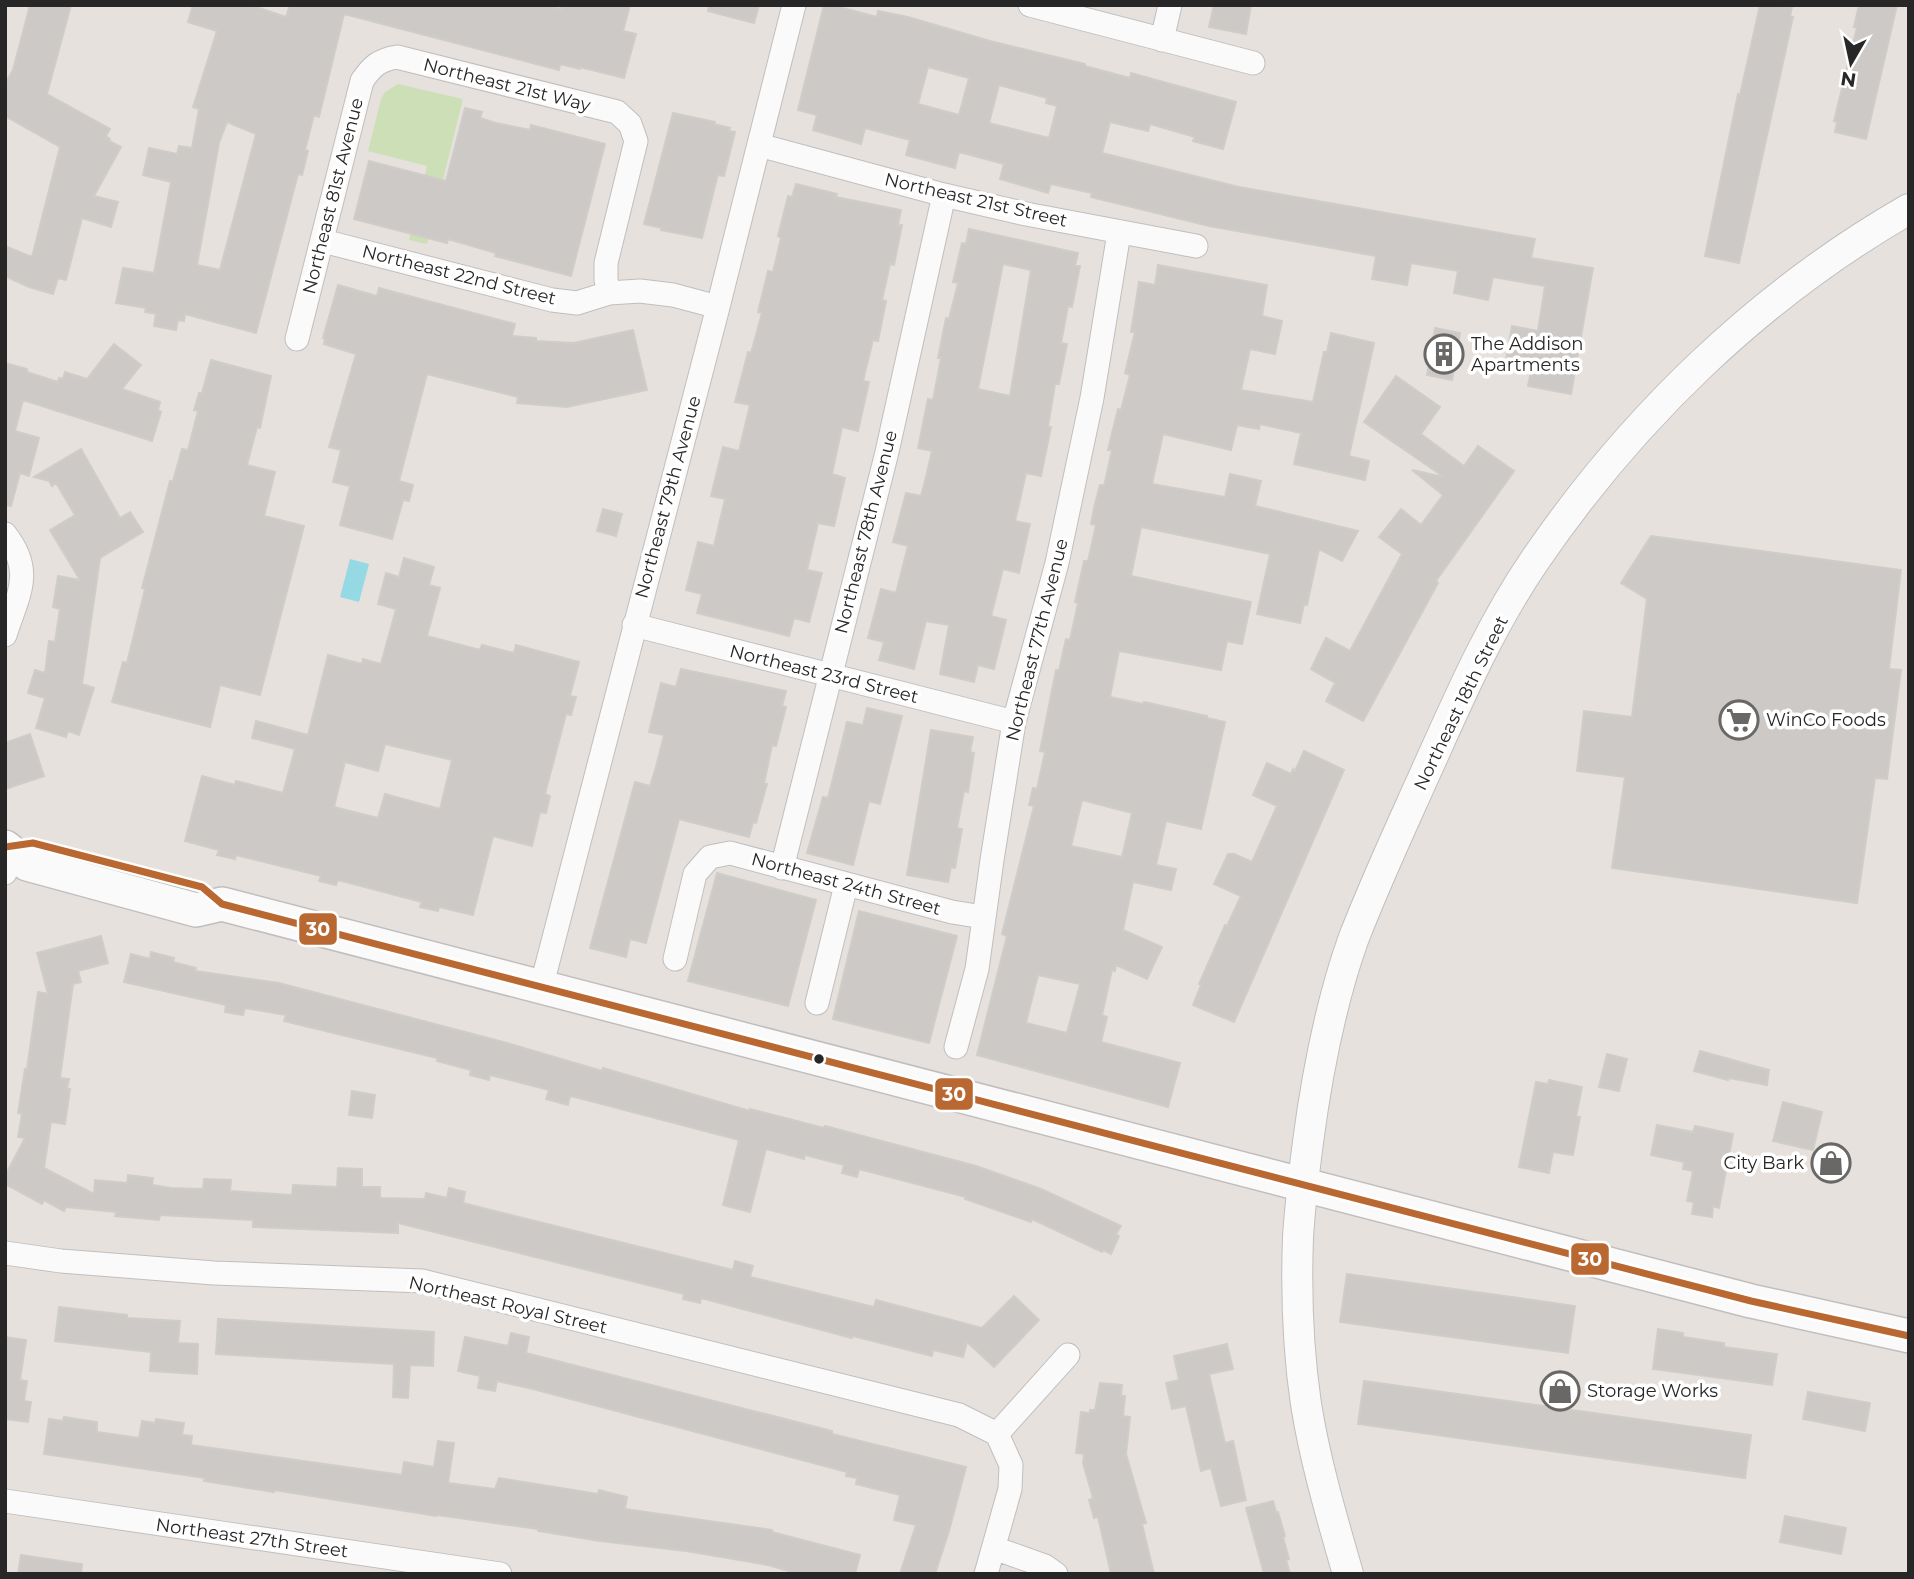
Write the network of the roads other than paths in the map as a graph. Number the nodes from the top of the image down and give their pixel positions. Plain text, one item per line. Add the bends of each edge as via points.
1 (794, 5) edge
2 (1030, 5) edge
3 (1170, 5) edge
4 (1162, 40) junction
5 (381, 60) joint
6 (1253, 63) dead end
7 (758, 145) junction
8 (944, 195) junction
9 (1909, 209) edge
10 (1119, 233) junction
11 (323, 241) junction
12 (1196, 246) dead end
13 (609, 293) junction
14 (718, 307) junction
15 (297, 339) dead end
16 (12, 542) edge
17 (634, 625) junction
18 (5, 635) edge
19 (830, 675) junction
20 (1014, 722) junction
21 (6, 856) edge
22 (782, 868) junction
23 (846, 885) junction
24 (983, 917) junction
25 (675, 959) dead end
26 (541, 988) junction
27 (817, 1003) dead end
28 (956, 1047) dead end
29 (1303, 1184) junction
30 (5, 1253) edge
31 (1909, 1336) edge
32 (1068, 1355) dead end
33 (997, 1434) junction
34 (5, 1501) edge
35 (994, 1548) junction
36 (500, 1574) edge
37 (986, 1574) edge
38 (1056, 1574) edge
39 (1348, 1574) edge

1 - 7 street, Northeast 79th Avenue
2 - 4 street
3 - 4 street
4 - 6 street
5 - 11 street, Northeast 81st Avenue via 362,81
5 - 13 street, Northeast 21st Way via 397,57 617,112 630,124 636,141 606,263
7 - 8 street, Northeast 21st Street
7 - 14 street, Northeast 79th Avenue
8 - 10 street, Northeast 21st Street
8 - 19 street, Northeast 78th Avenue via 887,452
9 - 29 street, Northeast 18th Street via 1814,270 1700,366 1634,432 1533,563 1482,652 1352,944 1315,1090
10 - 12 street, Northeast 21st Street
10 - 20 street, Northeast 77th Avenue via 1057,563
11 - 13 street, Northeast 22nd Street via 552,300 576,303
11 - 15 street, Northeast 81st Avenue
13 - 14 street, Northeast 22nd Street via 673,295
14 - 17 street, Northeast 79th Avenue
16 - 18 street via 23,575
17 - 19 street, Northeast 23rd Street
17 - 26 street, Northeast 79th Avenue
19 - 20 street, Northeast 23rd Street
19 - 22 street, Northeast 78th Avenue
20 - 24 street, Northeast 77th Avenue
21 - 26 main road via 33,843 202,887 222,904
22 - 23 street, Northeast 24th Street
22 - 25 street, Northeast 24th Street via 730,853 710,857 695,874
23 - 24 street, Northeast 24th Street
23 - 27 street
24 - 28 street, Northeast 77th Avenue via 977,969
26 - 29 main road
29 - 31 main road via 1751,1301
29 - 39 street, Northeast 18th Street via 1299,1317 1306,1404
30 - 33 street, Northeast Royal Street via 214,1273 422,1281 959,1415
32 - 33 street
33 - 35 street via 1011,1465 1011,1477
34 - 36 street, Northeast 27th Street
35 - 37 street
35 - 38 street

